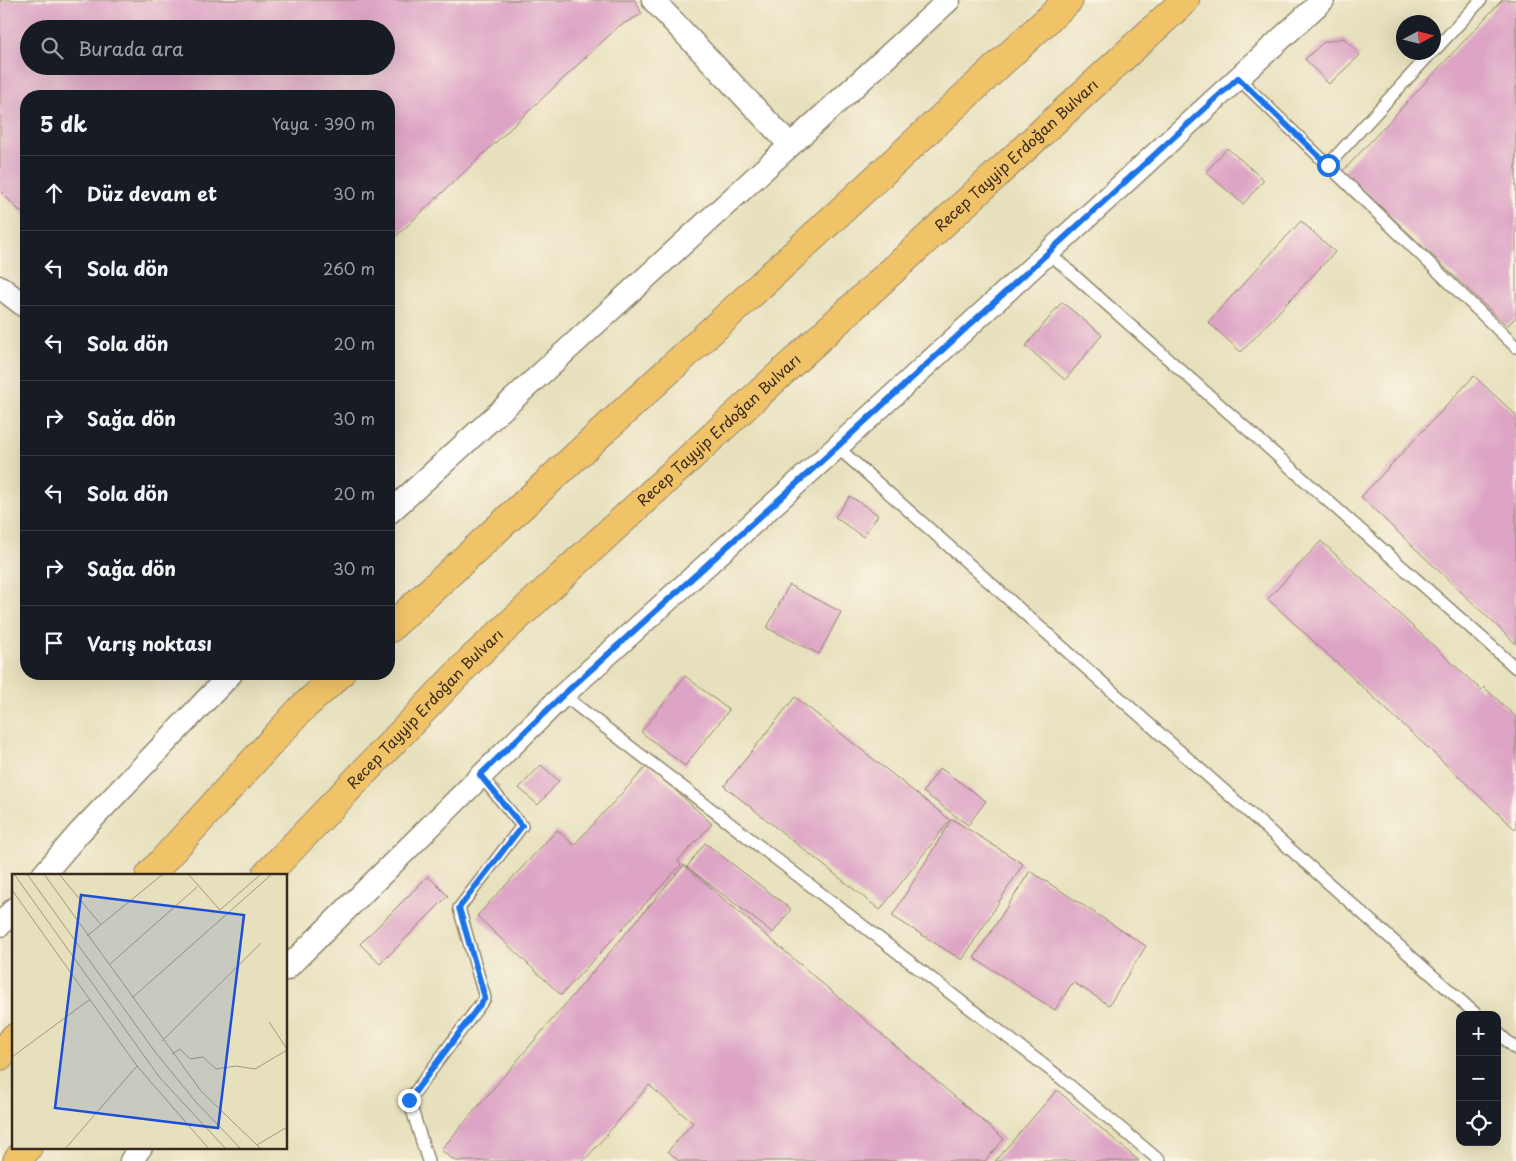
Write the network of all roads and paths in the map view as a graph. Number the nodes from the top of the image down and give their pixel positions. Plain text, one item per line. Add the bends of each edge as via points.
1 (653, 0) edge
2 (949, 0) edge
3 (1069, 0) edge
4 (1185, 0) edge
5 (1323, 0) edge
6 (1481, 0) edge
7 (1441, 43) edge
8 (1426, 60) edge
9 (1238, 78) junction
10 (790, 145) junction
11 (1328, 165) junction
12 (1048, 253) junction
13 (0, 287) edge
14 (20, 302) edge
15 (1516, 347) edge
16 (837, 447) junction
17 (395, 507) edge
18 (395, 623) edge
19 (1516, 668) edge
20 (225, 680) edge
21 (333, 680) edge
22 (563, 695) junction
23 (480, 775) junction
24 (44, 874) edge
25 (151, 874) edge
26 (267, 874) edge
27 (12, 911) edge
28 (0, 925) edge
29 (288, 968) edge
30 (1473, 1011) edge
31 (1501, 1036) edge
32 (12, 1041) edge
33 (1516, 1049) edge
34 (0, 1056) edge
35 (27, 1148) edge
36 (140, 1148) edge
37 (17, 1161) edge
38 (131, 1161) edge
39 (428, 1161) edge
40 (1160, 1161) edge

1 - 10 street
2 - 10 street
3 - 18 highway
4 - 26 highway, Recep Tayyip Erdoğan Bulvarı via 471,660
5 - 9 street
6 - 7 lane
8 - 11 lane
9 - 11 lane
9 - 12 street
10 - 17 street
11 - 15 lane
12 - 16 street
12 - 19 lane
13 - 14 street
16 - 22 street
16 - 30 lane
20 - 24 street
21 - 25 highway via 302,709
22 - 23 street
22 - 40 lane via 1062,1079
23 - 29 street
23 - 39 lane via 522,826 459,908 485,998 409,1100
27 - 28 street
31 - 33 lane
32 - 34 highway
35 - 37 highway
36 - 38 street

